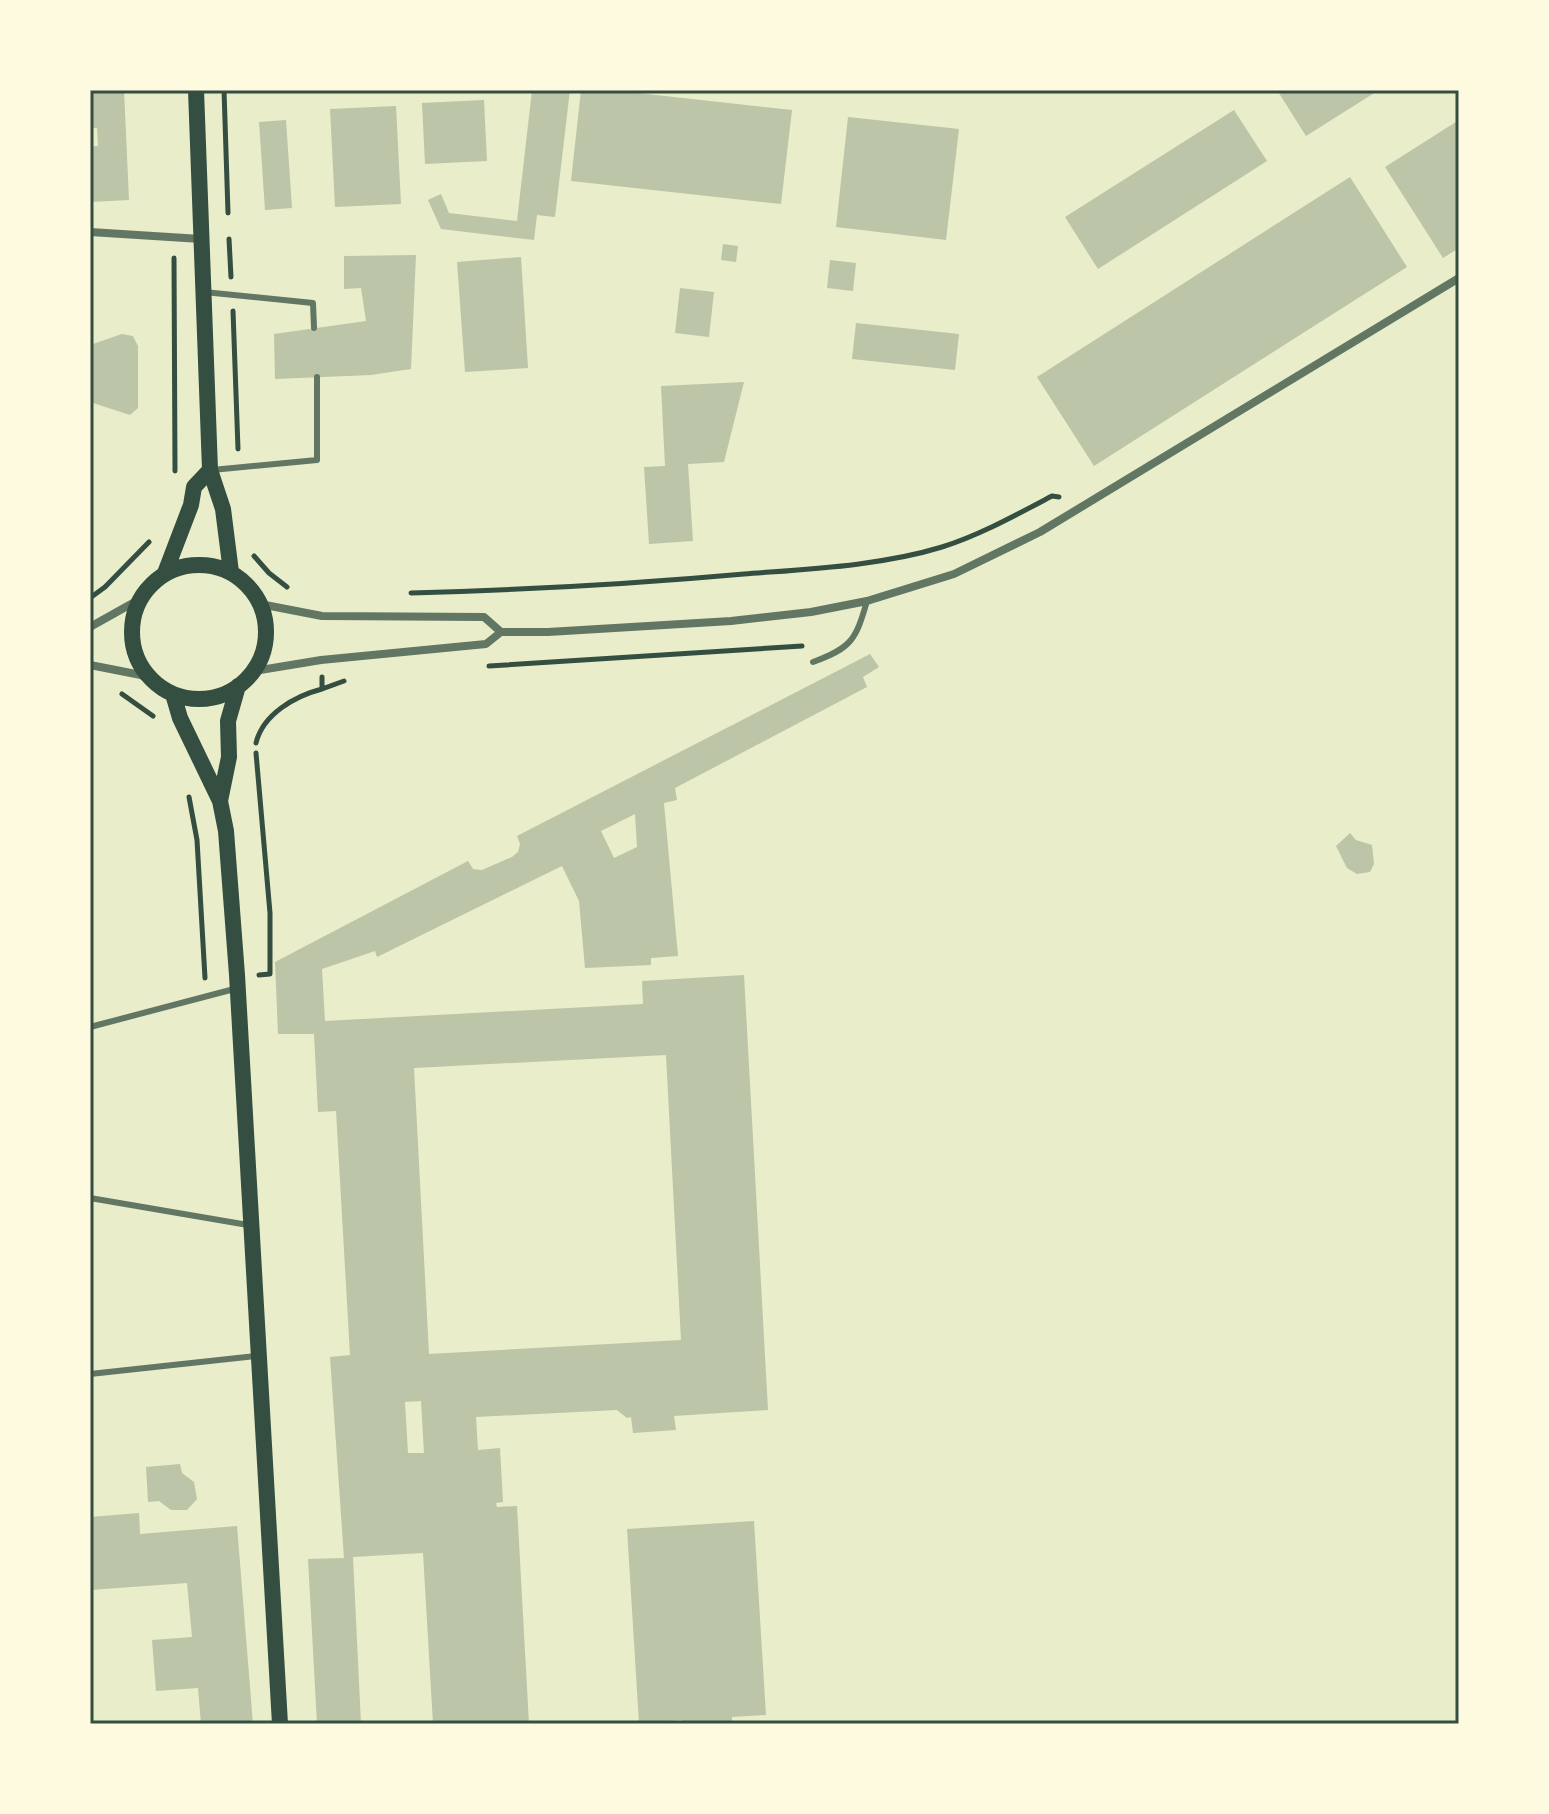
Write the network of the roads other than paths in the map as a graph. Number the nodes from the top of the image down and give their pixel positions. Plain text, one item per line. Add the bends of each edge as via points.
1 (196, 90) edge
2 (90, 232) edge
3 (202, 239) junction
4 (1459, 278) edge
5 (204, 292) junction
6 (314, 328) dead end
7 (317, 377) dead end
8 (210, 470) junction
9 (231, 572) junction
10 (165, 573) junction
11 (140, 599) junction
12 (867, 601) junction
13 (260, 604) junction
14 (90, 627) edge
15 (501, 632) junction
16 (813, 662) dead end
17 (90, 665) edge
18 (254, 671) junction
19 (155, 683) junction
20 (238, 686) junction
21 (173, 694) junction
22 (220, 801) junction
23 (238, 988) junction
24 (90, 1027) edge
25 (90, 1198) edge
26 (251, 1225) junction
27 (259, 1356) junction
28 (90, 1374) edge
29 (280, 1724) edge

1 - 3 main road
2 - 3 street
3 - 5 main road
4 - 12 street via 1040,532 954,574
5 - 6 lane via 313,303
5 - 8 main road
7 - 8 lane via 317,460
8 - 9 main road via 223,509
8 - 10 main road via 194,487
9 - 10 main road via 197,564
9 - 13 main road
10 - 11 main road
11 - 14 street
11 - 19 main road via 131,635 143,670
12 - 15 street via 731,621
12 - 16 lane via 856,637
13 - 15 street via 322,616 484,617
13 - 18 main road via 266,638
15 - 18 street via 486,644
17 - 19 street
18 - 20 main road
19 - 21 main road
20 - 21 main road via 207,699
20 - 22 main road via 228,721 229,757
21 - 22 main road
22 - 23 main road
23 - 24 lane
23 - 26 main road
25 - 26 lane
26 - 27 main road
27 - 28 lane
27 - 29 main road

